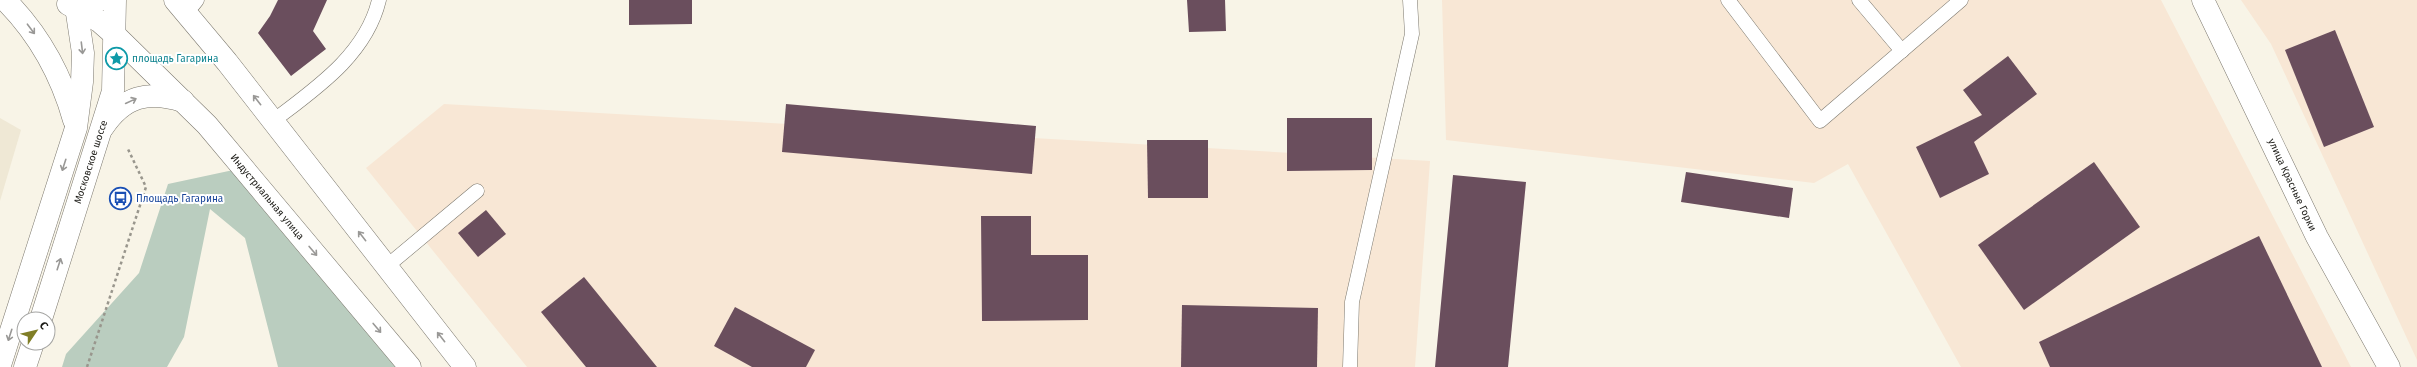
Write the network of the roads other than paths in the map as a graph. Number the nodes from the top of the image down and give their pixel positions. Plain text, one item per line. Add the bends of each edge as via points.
1 (5, 0) edge
2 (100, 0) edge
3 (116, 0) edge
4 (379, 0) edge
5 (1410, 0) edge
6 (1728, 0) edge
7 (1859, 0) edge
8 (1961, 0) edge
9 (2203, 0) edge
10 (189, 1) edge
11 (71, 3) edge
12 (115, 35) junction
13 (1902, 51) junction
14 (183, 101) junction
15 (273, 122) junction
16 (103, 127) junction
17 (76, 128) junction
18 (477, 191) dead end
19 (386, 267) junction
20 (44, 311) edge
21 (30, 351) edge
22 (0, 365) edge
23 (461, 366) edge
24 (25, 367) edge
25 (410, 367) edge
26 (1350, 367) edge
27 (2389, 367) edge

1 -> 17 street via 40,41 56,69 68,98
2 - 11 street
3 - 12 street, Московское шоссе
4 - 15 lane via 361,40 342,64
5 - 26 lane via 1412,34 1352,302
6 - 13 lane via 1820,121
7 - 13 lane
8 - 13 lane
9 - 27 street, улица Красные Горки via 2317,237
15 -> 10 street via 211,44
11 - 12 street, Индустриальная улица
11 -> 17 street via 83,53
12 - 14 street, Индустриальная улица
12 - 16 street, Московское шоссе via 113,91
16 -> 14 street via 117,109 138,98 153,95
14 -> 25 street, Индустриальная улица via 207,125
19 -> 15 street
20 -> 16 street, Московское шоссе
17 -> 22 street
18 - 19 lane
23 -> 19 street
21 - 24 street

